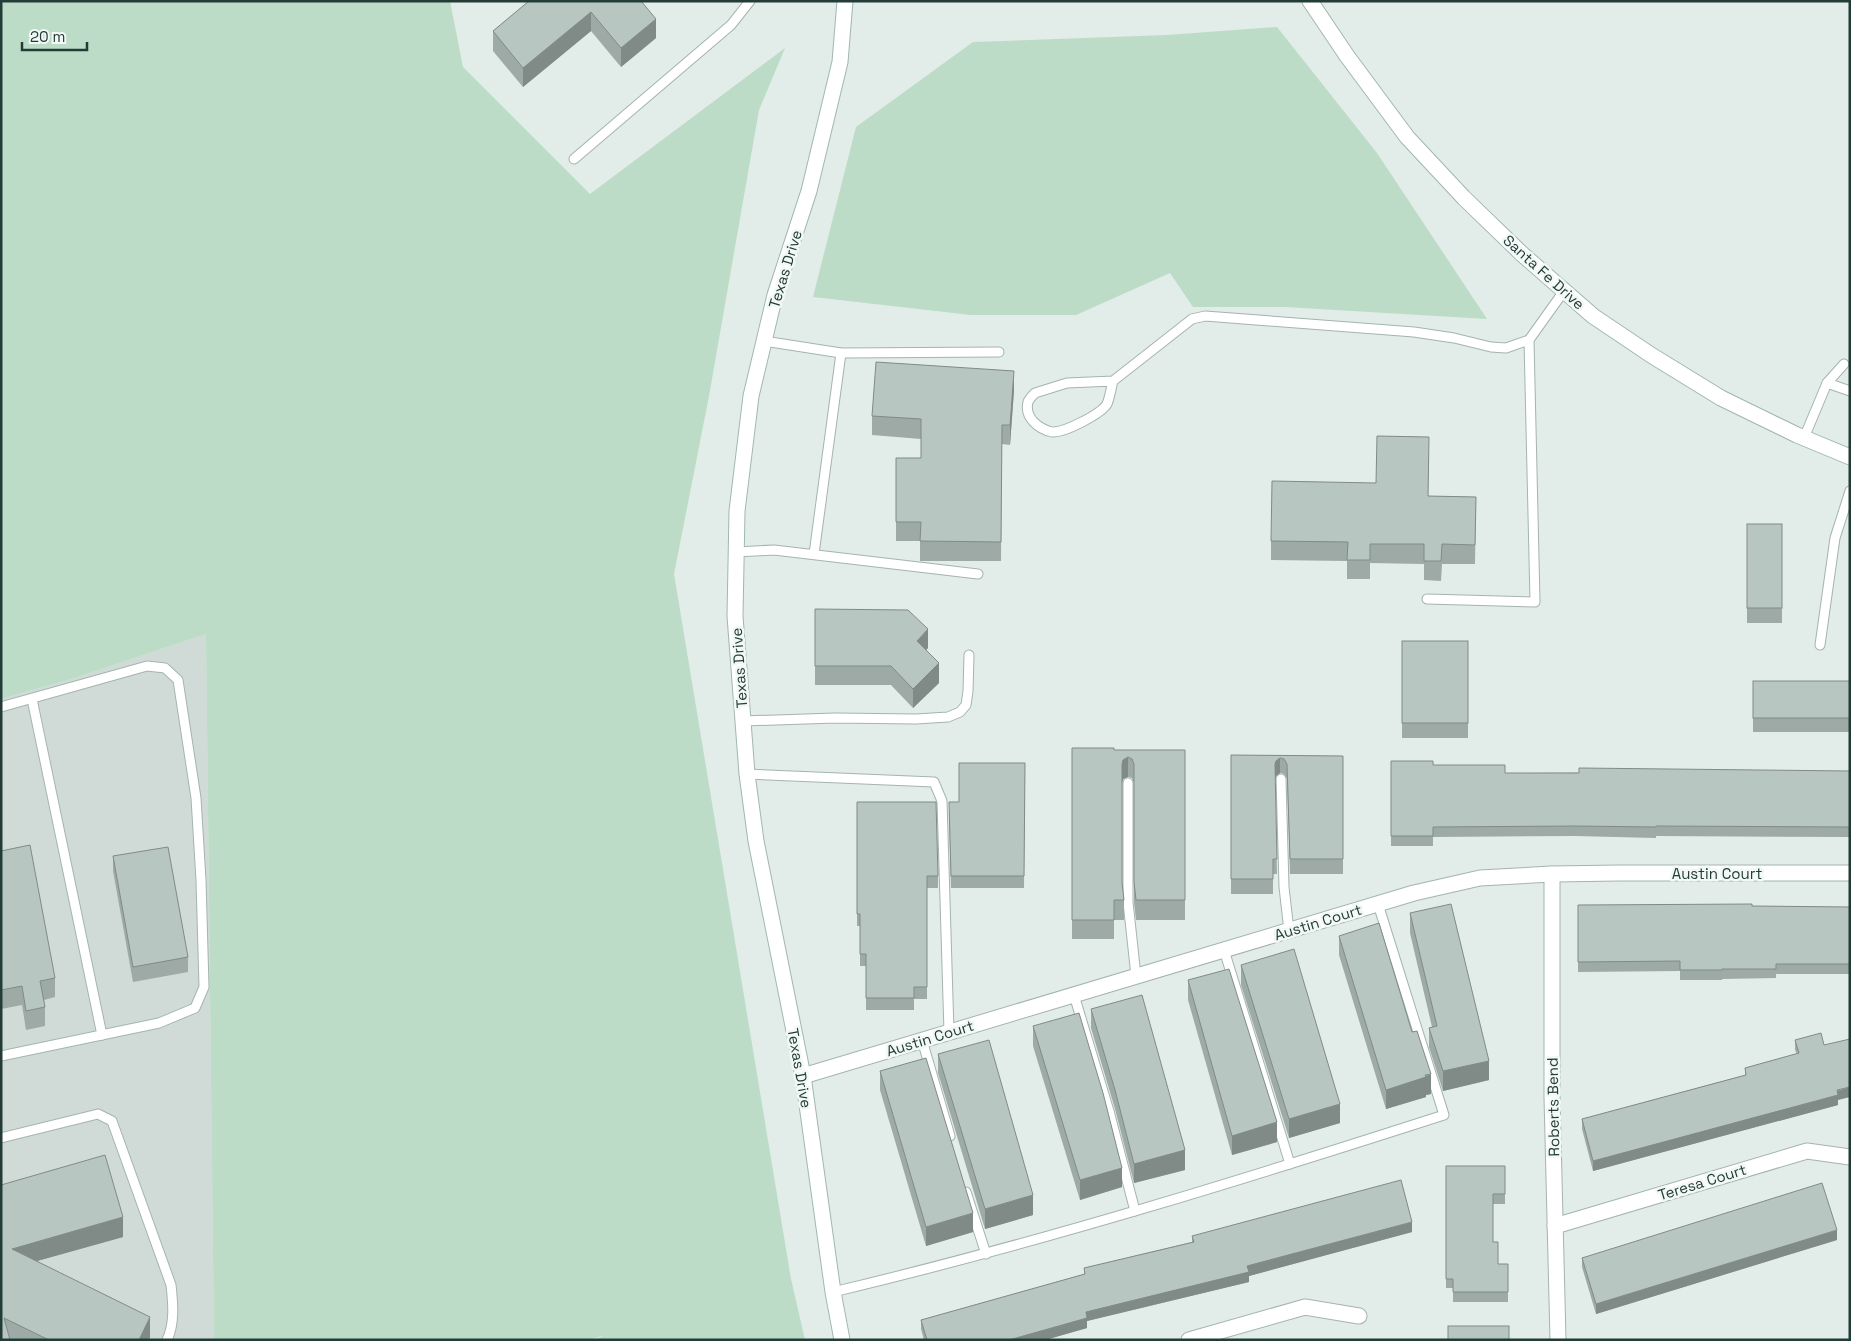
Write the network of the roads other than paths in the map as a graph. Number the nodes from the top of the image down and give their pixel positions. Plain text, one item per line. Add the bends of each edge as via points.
1 (750, 1) edge
2 (845, 1) edge
3 (1310, 1) edge
4 (574, 159) dead end
5 (1564, 291) junction
6 (1529, 340) junction
7 (764, 341) junction
8 (999, 352) dead end
9 (841, 353) junction
10 (1844, 364) dead end
11 (1113, 381) junction
12 (1827, 383) junction
13 (1850, 391) edge
14 (1804, 438) junction
15 (1850, 457) edge
16 (1850, 491) edge
17 (736, 552) junction
18 (814, 554) junction
19 (978, 574) dead end
20 (1427, 599) dead end
21 (1820, 645) dead end
22 (969, 655) dead end
23 (32, 698) junction
24 (1, 707) edge
25 (742, 721) junction
26 (748, 774) junction
27 (1281, 779) dead end
28 (1128, 783) dead end
29 (1850, 873) edge
30 (1552, 874) junction
31 (1378, 904) junction
32 (1289, 931) junction
33 (1224, 950) junction
34 (1136, 976) junction
35 (1074, 995) junction
36 (949, 1032) junction
37 (102, 1035) junction
38 (922, 1040) junction
39 (1, 1056) edge
40 (803, 1076) junction
41 (1, 1138) edge
42 (952, 1143) edge
43 (1850, 1157) edge
44 (1290, 1164) junction
45 (962, 1180) edge
46 (1135, 1211) junction
47 (1555, 1226) junction
48 (986, 1254) junction
49 (833, 1292) junction
50 (1359, 1316) dead end
51 (167, 1340) edge
52 (842, 1340) edge
53 (1189, 1340) edge
54 (1558, 1340) edge

1 - 4 lane via 731,25
2 - 7 street, Texas Drive via 840,62 809,191 775,295
3 - 5 street, Santa Fe Drive via 1346,56 1407,137 1464,198
5 - 6 lane
5 - 14 street, Santa Fe Drive via 1593,316 1721,398
6 - 11 lane via 1506,348 1491,347 1414,332 1205,316 1192,318
6 - 20 lane via 1535,602
7 - 9 lane
7 - 17 street, Texas Drive via 751,396 737,511
8 - 9 lane
9 - 18 lane
10 - 12 lane
11 - 11 lane via 1067,383 1035,392 1028,403 1028,414 1037,426 1054,432 1068,429 1107,405
12 - 13 lane
12 - 14 lane
14 - 15 street, Santa Fe Drive
16 - 21 lane via 1835,538
17 - 18 lane via 774,550
17 - 25 street, Texas Drive via 735,616
18 - 19 lane
22 - 25 lane via 966,705 948,717
23 - 24 lane
23 - 37 lane
23 - 37 lane via 146,666 165,668 178,680 196,798 204,987 195,1008 159,1023
25 - 26 street, Texas Drive
26 - 36 lane via 934,782 942,801
26 - 40 street, Texas Drive via 756,841
27 - 32 lane via 1284,888
28 - 34 lane via 1128,902
29 - 30 street, Austin Court
30 - 31 street, Austin Court via 1480,878
30 - 47 street, Roberts Bend
31 - 32 street, Austin Court
31 - 44 lane via 1444,1115
32 - 33 street, Austin Court
33 - 34 street, Austin Court
33 - 44 lane
34 - 35 street, Austin Court
35 - 36 street, Austin Court
35 - 46 lane
36 - 38 street, Austin Court
37 - 39 lane
38 - 40 street, Austin Court
38 - 42 lane
40 - 49 street, Texas Drive
41 - 51 lane via 98,1114 112,1121 171,1285 173,1305
43 - 47 street, Teresa Court via 1807,1151
44 - 46 lane
45 - 48 lane
46 - 48 lane
47 - 54 street, Roberts Bend
48 - 49 lane
49 - 52 street, Texas Drive
50 - 53 street via 1306,1307

